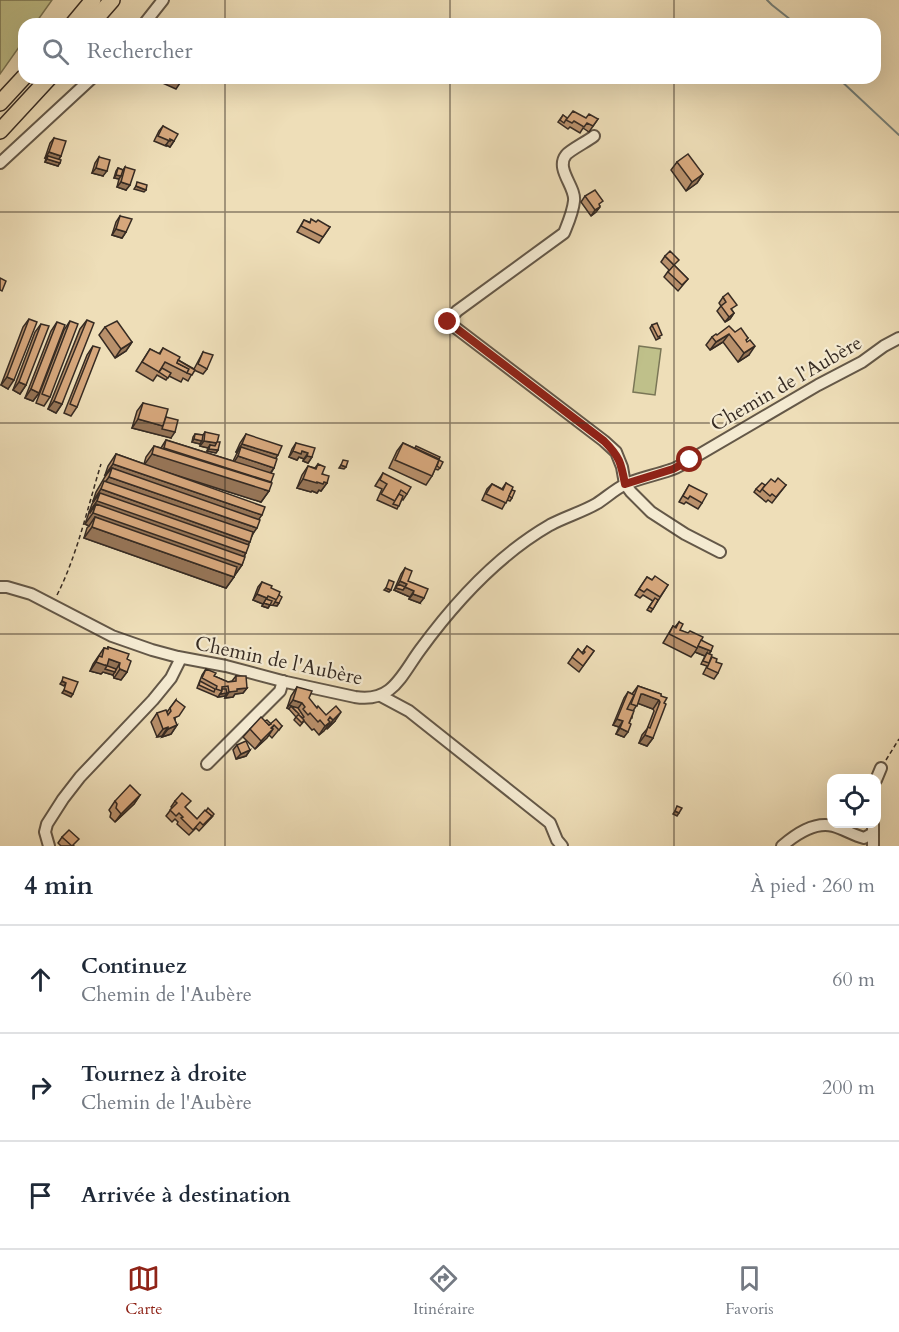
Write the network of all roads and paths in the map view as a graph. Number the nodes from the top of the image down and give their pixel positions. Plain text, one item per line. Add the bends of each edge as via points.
1 (93, 0) edge
2 (112, 0) edge
3 (163, 0) edge
4 (78, 18) edge
5 (98, 18) edge
6 (149, 18) edge
7 (18, 84) edge
8 (36, 84) edge
9 (43, 84) edge
10 (86, 84) edge
11 (0, 103) edge
12 (0, 123) edge
13 (0, 131) edge
14 (594, 136) dead end
15 (0, 163) edge
16 (899, 338) edge
17 (101, 464) dead end
18 (625, 484) junction
19 (720, 552) dead end
20 (0, 587) edge
21 (46, 601) junction
22 (181, 658) junction
23 (283, 681) junction
24 (381, 696) junction
25 (899, 739) edge
26 (207, 764) dead end
27 (881, 768) joint
28 (878, 774) edge
29 (827, 825) edge
30 (839, 828) edge
31 (873, 828) edge
32 (49, 846) edge
33 (562, 846) edge
34 (782, 846) edge
35 (873, 846) edge

1 - 4 highway
2 - 5 highway
3 - 6 street
7 - 11 highway
8 - 12 highway
9 - 13 highway
10 - 15 street
14 - 18 street via 566,155 563,163 575,198 564,233 457,311 448,322 604,441 616,452
16 - 18 street, Chemin de l'Aubère via 690,460
17 - 21 path via 64,582 57,596
18 - 19 street via 651,512
18 - 24 street, Chemin de l'Aubère via 596,504 552,524 508,554 443,620 394,686
20 - 21 street, Chemin de l'Aubère
21 - 22 street, Chemin de l'Aubère via 111,636
22 - 23 street, Chemin de l'Aubère
22 - 32 street via 153,700 63,799 47,824
23 - 24 street, Chemin de l'Aubère via 364,698
23 - 26 street via 280,691
24 - 33 street via 409,711 550,823
25 - 27 path
27 - 28 street
29 - 34 street via 806,830
30 - 31 street via 864,838
31 - 35 street

